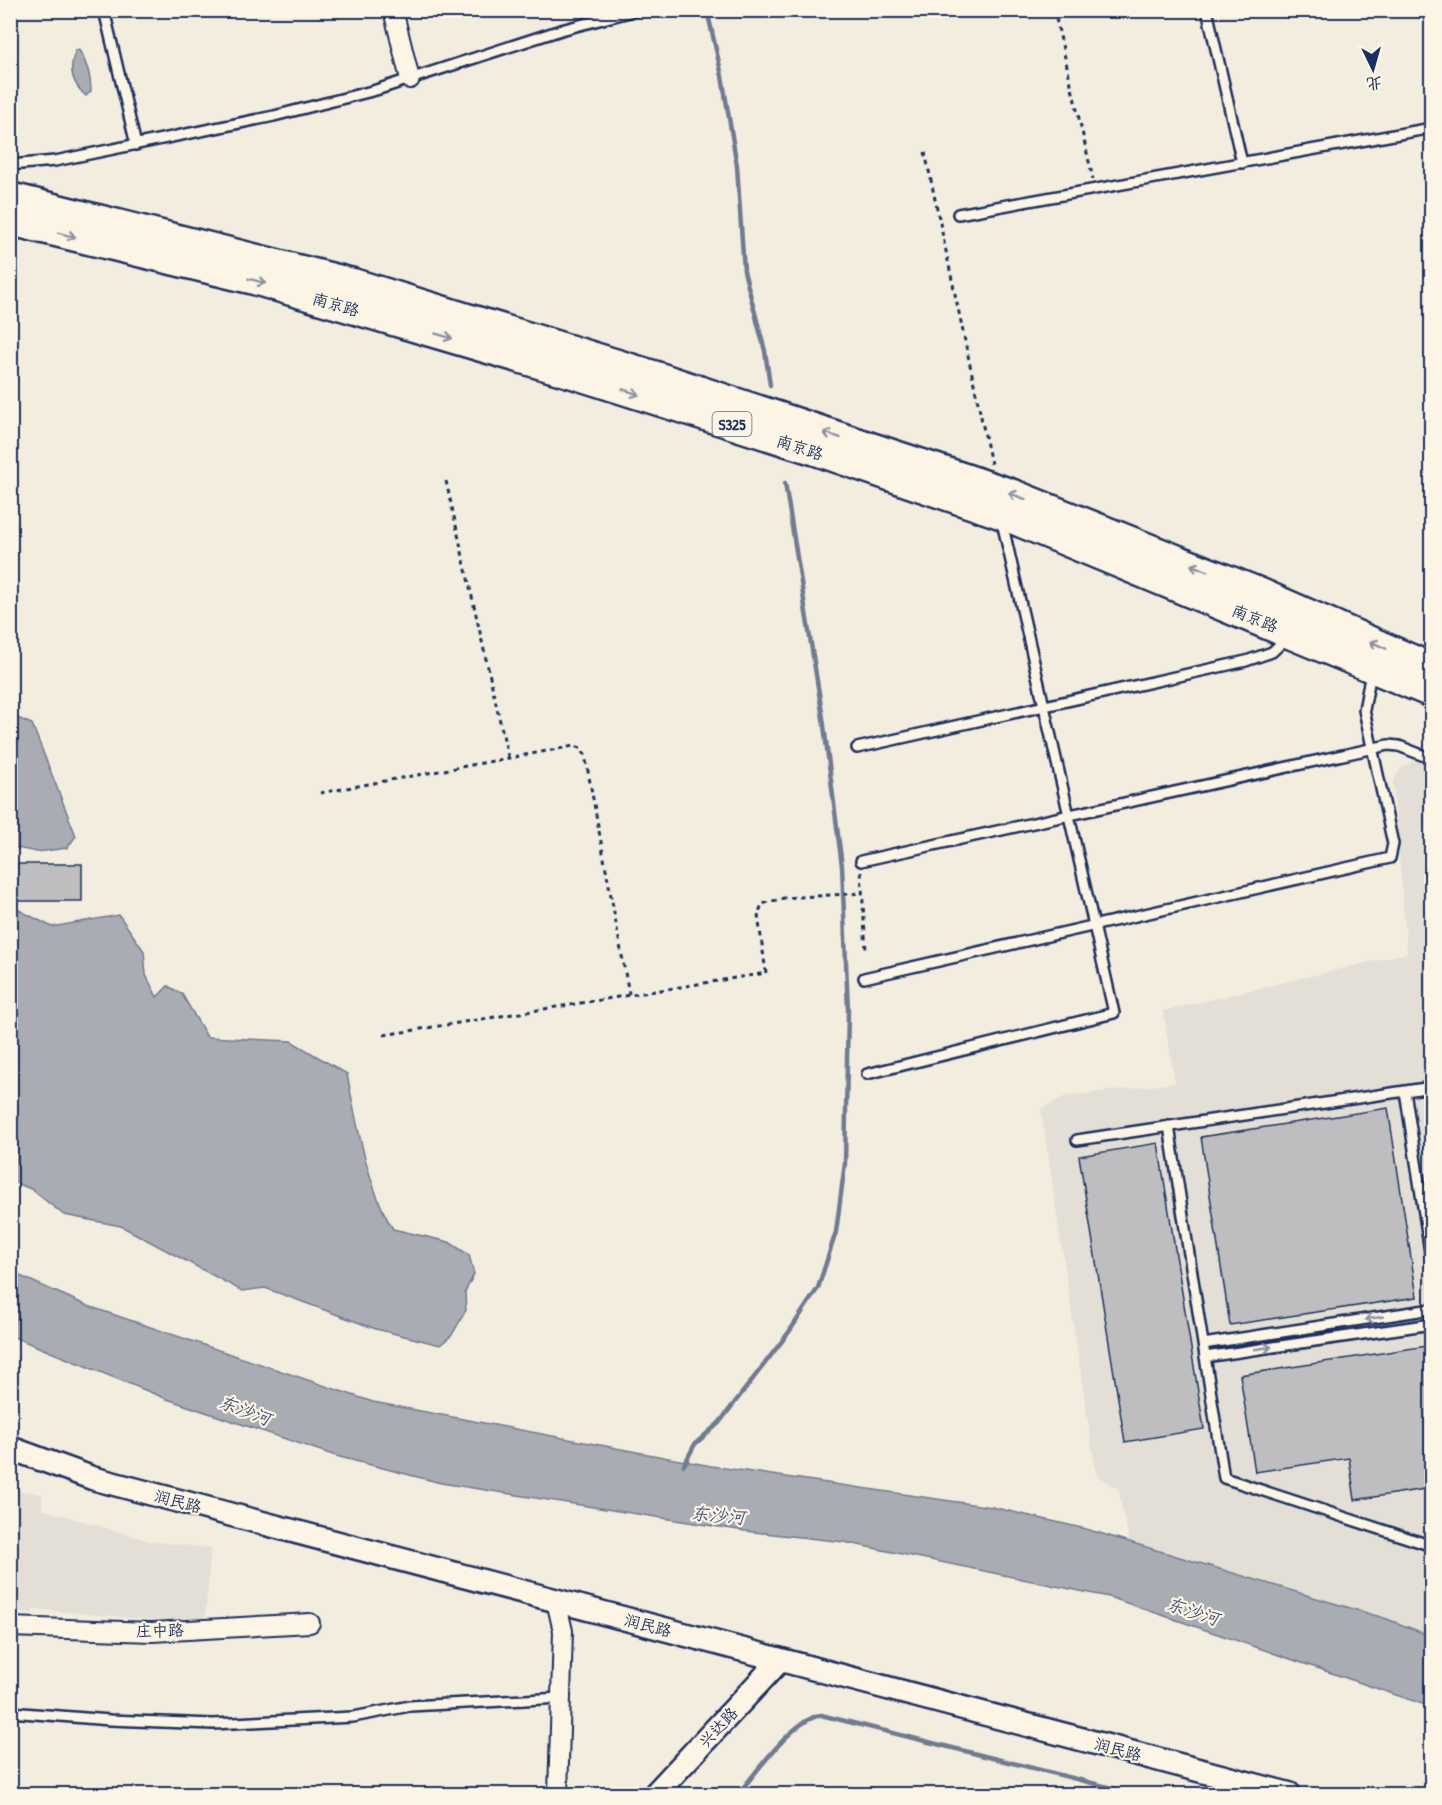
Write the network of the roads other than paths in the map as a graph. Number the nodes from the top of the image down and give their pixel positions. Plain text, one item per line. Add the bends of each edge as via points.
1 (104, 10) edge
2 (393, 10) edge
3 (637, 10) edge
4 (1207, 10) edge
5 (410, 79) junction
6 (1431, 128) edge
7 (136, 145) junction
8 (1242, 162) junction
9 (10, 165) edge
10 (10, 197) edge
11 (958, 214) dead end
12 (10, 221) edge
13 (998, 502) junction
14 (1291, 633) junction
15 (1372, 667) junction
16 (1431, 668) edge
17 (1431, 693) edge
18 (1046, 706) junction
19 (857, 748) dead end
20 (1373, 748) junction
21 (1431, 759) edge
22 (1070, 815) junction
23 (861, 861) road end
24 (1095, 926) junction
25 (864, 978) dead end
26 (867, 1074) dead end
27 (1431, 1087) edge
28 (1405, 1091) junction
29 (1168, 1126) junction
30 (1077, 1140) dead end
31 (1431, 1265) edge
32 (1431, 1309) edge
33 (1431, 1324) edge
34 (1203, 1344) junction
35 (1205, 1357) junction
36 (10, 1448) edge
37 (1431, 1546) edge
38 (556, 1601) junction
39 (310, 1623) dead end
40 (10, 1627) edge
41 (780, 1660) junction
42 (561, 1698) junction
43 (10, 1712) edge
44 (558, 1794) edge
45 (655, 1794) edge
46 (1288, 1794) edge

1 - 7 lane
2 - 5 street
3 - 5 lane
4 - 8 lane
5 - 7 lane via 274,116
6 - 8 lane
7 - 9 lane via 55,161
8 - 11 lane
13 -> 10 main road, 南京路 / S325 via 652,375 353,283
12 -> 13 main road, 南京路 / S325 via 254,280 562,370 816,451
13 - 14 main road, 南京路 / S325
16 -> 13 main road, 南京路 / S325 via 1261,593
13 - 18 lane
14 - 15 main road, 南京路 / S325
14 - 18 lane via 1272,652 1246,661
15 - 17 main road, 南京路 / S325
15 - 20 lane via 1364,710
18 - 19 lane
18 - 22 lane
20 - 21 lane via 1399,746
20 - 22 lane
20 - 24 lane via 1393,844 1390,858
22 - 23 lane
22 - 24 lane
24 - 25 lane
24 - 26 lane via 1114,1012
27 - 28 lane
28 - 29 lane
28 - 31 lane
29 - 30 lane
29 - 34 lane
32 -> 34 lane
35 -> 33 lane
34 - 35 lane
35 - 37 lane via 1224,1478
36 - 38 street, 润民路 via 92,1478
38 - 41 street, 润民路
38 - 42 street via 563,1632
39 - 40 street, 庄中路 via 152,1632
41 - 45 street, 兴达路
41 - 46 street, 润民路
42 - 43 lane via 410,1706 353,1717 213,1724
42 - 44 street

